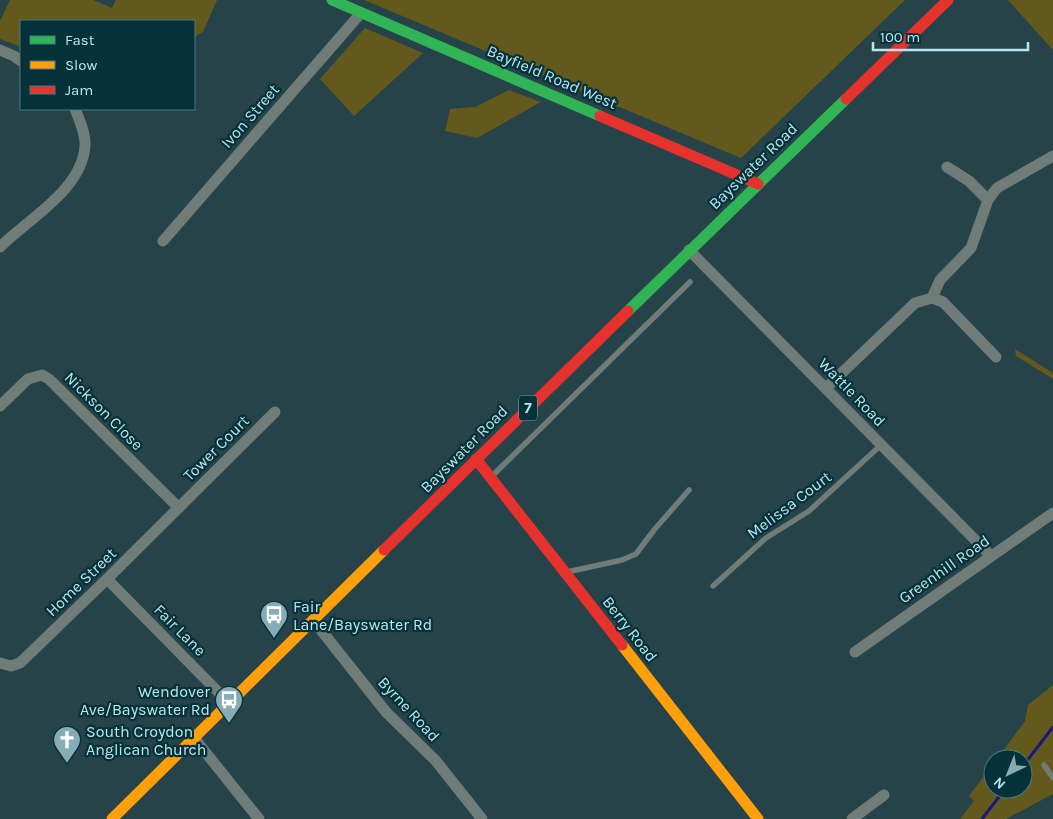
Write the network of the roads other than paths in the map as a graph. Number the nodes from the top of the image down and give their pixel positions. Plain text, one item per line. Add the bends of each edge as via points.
1 (332, 0) edge
2 (948, 0) edge
3 (361, 13) junction
4 (0, 50) edge
5 (20, 60) edge
6 (75, 110) edge
7 (1053, 156) edge
8 (947, 167) dead end
9 (758, 184) junction
10 (988, 200) junction
11 (163, 241) dead end
12 (0, 247) edge
13 (690, 250) junction
14 (690, 282) dead end
15 (932, 298) junction
16 (996, 357) dead end
17 (826, 388) junction
18 (0, 406) edge
19 (275, 412) dead end
20 (881, 445) junction
21 (476, 459) junction
22 (490, 477) junction
23 (689, 490) dead end
24 (179, 508) junction
25 (1053, 513) edge
26 (991, 556) junction
27 (566, 573) junction
28 (107, 579) junction
29 (713, 586) dead end
30 (313, 620) junction
31 (855, 652) dead end
32 (0, 663) edge
33 (229, 703) junction
34 (194, 738) junction
35 (1044, 765) dead end
36 (1053, 778) edge
37 (884, 795) dead end
38 (112, 819) edge
39 (259, 819) edge
40 (482, 819) edge
41 (758, 819) edge
42 (852, 819) edge

1 - 3 main road, Bayfield Road West
2 - 9 main road, Bayswater Road / 7
3 - 9 main road, Bayfield Road West
3 - 11 street, Ivon Street
4 - 5 street
6 - 12 street via 86,145 76,173 53,202
7 - 10 street via 997,188
8 - 10 street via 969,181
9 - 13 main road, Bayswater Road / 7
10 - 15 street via 970,248 940,280
13 - 17 street, Wattle Road
13 - 21 main road, Bayswater Road / 7
14 - 22 lane
15 - 16 street via 943,302
15 - 17 street via 915,303
17 - 20 street, Wattle Road
18 - 24 street, Nickson Close via 28,379 42,375
19 - 24 street, Tower Court
20 - 26 street, Wattle Road
20 - 29 lane, Melissa Court via 809,511 766,538
21 - 22 main road, Berry Road
21 - 30 main road, Bayswater Road / 7
22 - 27 main road, Berry Road
23 - 27 lane via 636,554
24 - 28 street, Home Street
25 - 26 street, Greenhill Road
26 - 31 street, Greenhill Road
27 - 41 main road, Berry Road
28 - 32 street, Home Street via 20,663 11,666
28 - 33 street, Fair Lane
30 - 33 main road, Bayswater Road / 7
30 - 40 street, Byrne Road via 386,712 436,761
33 - 34 main road, Bayswater Road / 7
34 - 38 main road, Bayswater Road / 7
34 - 39 street
35 - 36 lane
37 - 42 street

